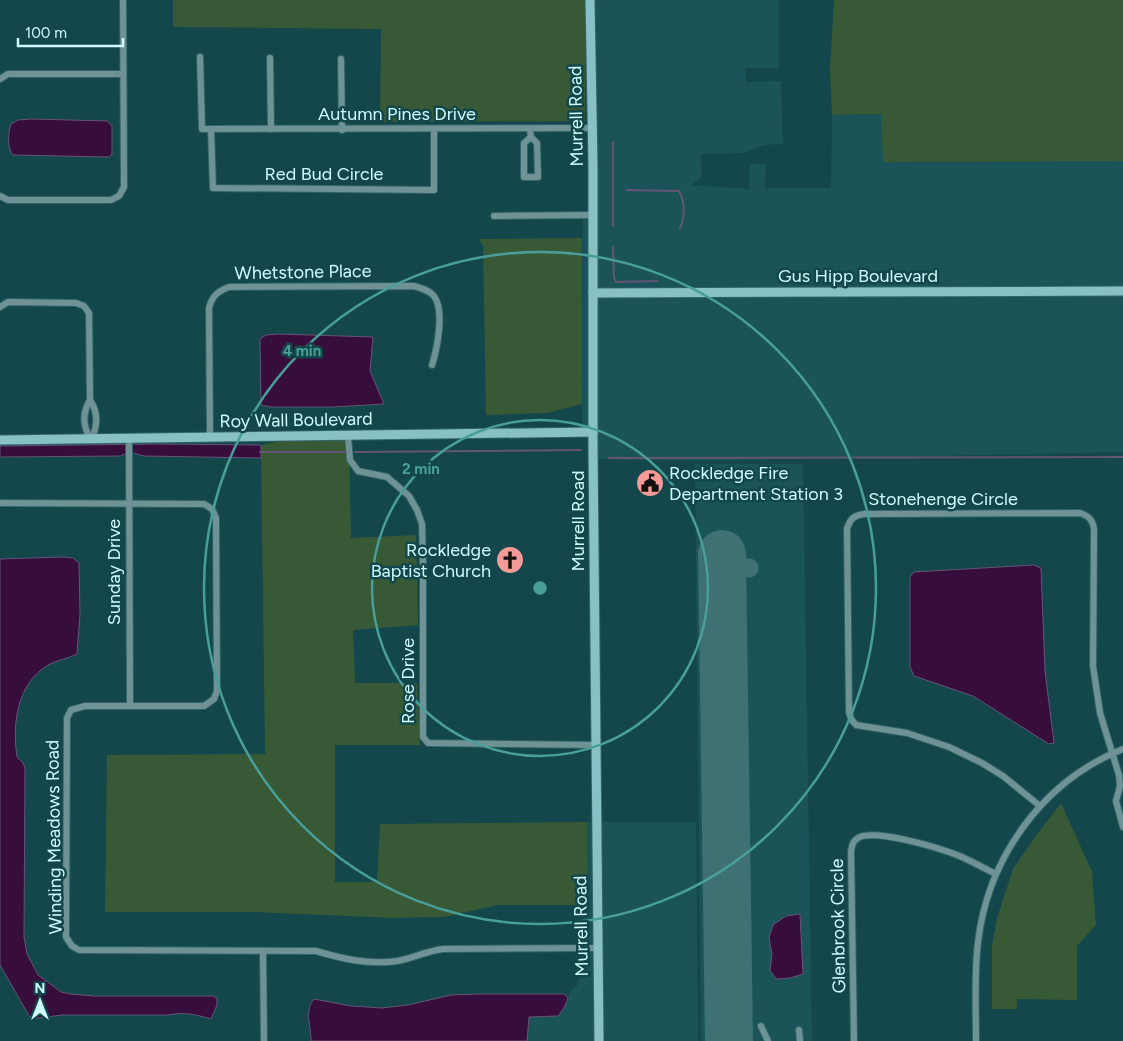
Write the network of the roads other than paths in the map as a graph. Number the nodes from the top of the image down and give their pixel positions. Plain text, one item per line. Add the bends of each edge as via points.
1 (124, 0) edge
2 (590, 0) edge
3 (200, 57) dead end
4 (270, 58) dead end
5 (342, 59) dead end
6 (123, 74) junction
7 (0, 79) edge
8 (593, 128) junction
9 (271, 129) junction
10 (434, 129) junction
11 (530, 129) junction
12 (211, 130) junction
13 (342, 130) junction
14 (530, 137) junction
15 (0, 196) edge
16 (593, 215) junction
17 (494, 216) dead end
18 (1123, 291) edge
19 (593, 293) junction
20 (0, 306) edge
21 (432, 365) dead end
22 (90, 400) junction
23 (593, 432) junction
24 (348, 436) junction
25 (210, 438) junction
26 (129, 439) junction
27 (0, 440) edge
28 (91, 440) junction
29 (0, 503) edge
30 (129, 504) junction
31 (130, 705) junction
32 (596, 745) junction
33 (1123, 749) edge
34 (1113, 753) junction
35 (1040, 806) junction
36 (1123, 827) edge
37 (996, 874) junction
38 (597, 948) junction
39 (263, 951) junction
40 (761, 1026) dead end
41 (799, 1030) dead end
42 (264, 1041) edge
43 (598, 1041) edge
44 (768, 1041) edge
45 (800, 1041) edge
46 (854, 1041) edge
47 (976, 1041) edge

1 - 6 street
2 - 8 street, Murrell Road
3 - 12 street, Autumn Pines Drive via 202,129
4 - 9 street
5 - 13 street
6 - 7 street via 8,74
6 - 15 street via 124,187 118,196 111,200 8,200
8 - 11 street, Autumn Pines Drive
8 - 16 street, Murrell Road
9 - 12 street, Autumn Pines Drive
9 - 13 street, Autumn Pines Drive
10 - 11 street, Autumn Pines Drive
10 - 12 street, Red Bud Circle via 434,190 213,188
10 - 13 street, Autumn Pines Drive
11 - 14 street
14 - 14 street via 524,143 524,177 538,177 537,143
16 - 17 street
16 - 19 street, Murrell Road
18 - 19 street, Gus Hipp Boulevard
19 - 23 street, Murrell Road
20 - 22 street via 8,302 76,303 84,306 89,313
21 - 25 street, Whetstone Place via 439,342 439,306 435,297 422,288 229,286 210,300
22 - 28 street via 86,408 85,430
22 - 28 street via 96,408 96,431
23 - 24 street, Roy Wall Boulevard
23 - 32 street, Murrell Road
24 - 25 street, Roy Wall Boulevard
24 - 32 street, Rose Drive via 350,460 358,471 387,478 409,496 422,524 423,737 428,743
25 - 26 street, Roy Wall Boulevard
26 - 28 street, Roy Wall Boulevard
26 - 30 street, Sunday Drive
27 - 28 street, Roy Wall Boulevard
29 - 30 street, Winding Meadows Road
30 - 31 street, Sunday Drive
30 - 31 street, Winding Meadows Road via 204,504 212,509 216,518 217,691 214,700 204,706
31 - 39 street, Winding Meadows Road via 85,706 71,710 67,718 66,937 79,950
32 - 38 street, Murrell Road
33 - 34 street
34 - 35 street via 1085,768
34 - 35 street, Stonehenge Circle via 1100,712 1093,666 1094,530 1088,516 1080,513 874,514 852,518 847,530 851,719 856,725 907,733 948,747 1004,776
34 - 36 street via 1120,786 1116,801
35 - 37 street via 1007,851
37 - 46 street, Glenbrook Circle via 928,845 887,837 856,839 851,851
37 - 47 street via 978,942
38 - 39 street, Winding Meadows Road via 443,949 377,962 350,961 316,951
38 - 43 street, Murrell Road
39 - 42 street
40 - 44 street
41 - 45 street

